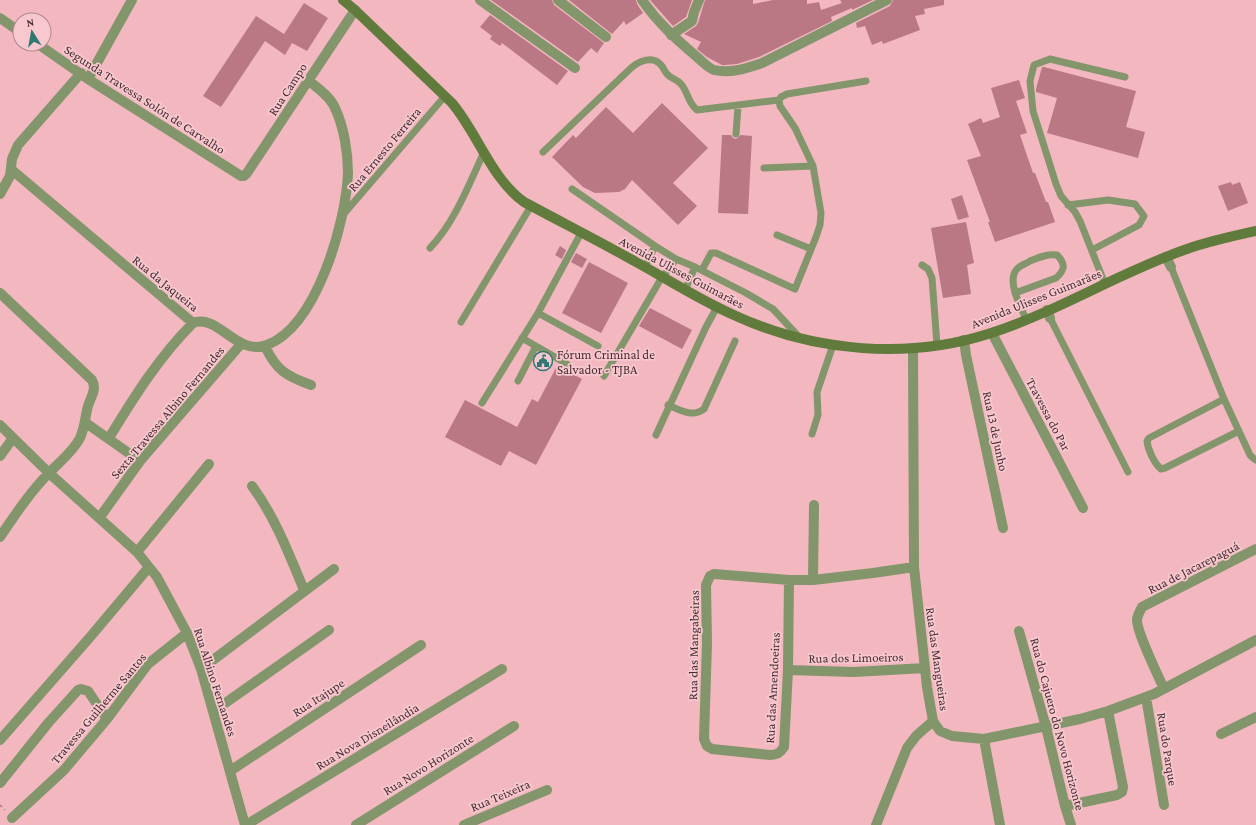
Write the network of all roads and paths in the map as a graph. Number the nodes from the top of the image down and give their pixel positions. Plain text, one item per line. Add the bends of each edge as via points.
1 (132, 0) edge
2 (343, 0) edge
3 (480, 0) edge
4 (558, 0) edge
5 (642, 0) edge
6 (699, 0) edge
7 (887, 0) edge
8 (354, 10) junction
9 (0, 18) edge
10 (12, 26) edge
11 (672, 35) junction
12 (606, 37) dead end
13 (50, 52) edge
14 (575, 68) dead end
15 (84, 76) junction
16 (1125, 77) dead end
17 (308, 80) junction
18 (866, 81) dead end
19 (445, 96) junction
20 (779, 100) junction
21 (738, 106) junction
22 (736, 134) dead end
23 (484, 152) junction
24 (543, 152) dead end
25 (813, 166) junction
26 (764, 168) dead end
27 (12, 170) junction
28 (237, 175) joint
29 (572, 189) dead end
30 (0, 194) edge
31 (1068, 205) junction
32 (531, 206) junction
33 (341, 218) junction
34 (1256, 231) edge
35 (581, 233) junction
36 (777, 235) dead end
37 (655, 246) junction
38 (430, 248) dead end
39 (812, 249) junction
40 (1092, 250) junction
41 (1166, 257) junction
42 (676, 259) junction
43 (922, 265) dead end
44 (645, 267) junction
45 (695, 267) junction
46 (1171, 268) joint
47 (702, 270) junction
48 (662, 277) junction
49 (1105, 284) junction
50 (686, 290) junction
51 (0, 293) edge
52 (1015, 293) junction
53 (717, 307) junction
54 (538, 313) junction
55 (1049, 314) junction
56 (1026, 319) junction
57 (461, 322) dead end
58 (193, 323) junction
59 (992, 332) junction
60 (522, 338) junction
61 (800, 338) junction
62 (735, 340) dead end
63 (964, 340) junction
64 (241, 344) junction
65 (833, 345) junction
66 (937, 345) junction
67 (265, 346) junction
68 (536, 346) junction
69 (598, 346) dead end
70 (913, 348) junction
71 (567, 364) dead end
72 (604, 376) dead end
73 (518, 381) dead end
74 (311, 385) dead end
75 (1224, 399) junction
76 (482, 403) dead end
77 (668, 405) junction
78 (86, 423) junction
79 (0, 425) edge
80 (1239, 431) junction
81 (812, 434) dead end
82 (656, 435) dead end
83 (13, 438) junction
84 (109, 438) junction
85 (0, 456) edge
86 (1256, 460) edge
87 (140, 461) junction
88 (209, 464) dead end
89 (49, 472) junction
90 (1128, 472) dead end
91 (252, 486) dead end
92 (814, 505) dead end
93 (1083, 508) dead end
94 (100, 518) junction
95 (1003, 528) dead end
96 (0, 536) edge
97 (1256, 549) edge
98 (137, 552) junction
99 (149, 567) junction
100 (914, 567) junction
101 (334, 569) dead end
102 (789, 580) junction
103 (814, 580) junction
104 (304, 590) junction
105 (329, 630) dead end
106 (1019, 630) dead end
107 (187, 633) junction
108 (1256, 640) edge
109 (421, 645) dead end
110 (201, 668) junction
111 (925, 668) junction
112 (502, 669) dead end
113 (788, 670) junction
114 (1164, 689) junction
115 (1146, 697) junction
116 (214, 711) junction
117 (1108, 711) junction
118 (1256, 717) edge
119 (108, 720) junction
120 (933, 721) junction
121 (514, 726) dead end
122 (1046, 727) junction
123 (1221, 734) dead end
124 (984, 739) junction
125 (0, 740) edge
126 (712, 749) joint
127 (230, 771) junction
128 (0, 783) edge
129 (547, 790) dead end
130 (1164, 804) dead end
131 (1065, 806) junction
132 (12, 818) dead end
133 (245, 825) edge
134 (356, 825) edge
135 (464, 825) edge
136 (876, 825) edge
137 (1000, 825) edge
138 (1071, 825) edge

1 - 15 street
2 - 8 main road, Avenida Ulisses Guimarães
3 - 14 street
4 - 12 street
5 - 11 street via 652,15
6 - 11 street via 692,21
7 - 11 street via 762,64 741,70 714,69
8 - 17 street, Rua Campo
8 - 19 main road, Avenida Ulisses Guimarães
9 - 10 street
13 - 15 street, Segunda Travessa Solón de Carvalho
15 - 27 street via 18,145 12,159
15 - 28 street, Segunda Travessa Solón de Carvalho
16 - 31 lane via 1050,59 1034,65 1030,81 1033,112 1056,184
17 - 28 street, Rua Campo via 247,172 244,176
17 - 33 street, Rua da Jaqueira via 327,96 335,107 342,128 348,172
18 - 20 lane via 787,94
19 - 23 main road, Avenida Ulisses Guimarães via 463,117
19 - 33 lane, Rua Ernesto Ferreira
20 - 21 lane
20 - 25 lane
21 - 22 lane
21 - 24 lane via 697,110 692,106 681,84 670,78 660,63 655,60 643,61 631,68
23 - 32 main road, Avenida Ulisses Guimarães via 510,190
23 - 38 lane via 449,225
25 - 26 lane
25 - 39 lane via 821,213
27 - 30 street
27 - 58 street, Rua da Jaqueira
29 - 37 lane
31 - 40 lane via 1080,221
31 - 40 lane via 1108,200 1135,204 1144,216 1139,226
32 - 35 main road, Avenida Ulisses Guimarães
32 - 57 lane
33 - 67 street, Rua da Jaqueira via 328,263 307,309 278,341
34 - 41 main road, Avenida Ulisses Guimarães via 1208,242
35 - 44 main road, Avenida Ulisses Guimarães
35 - 54 lane
36 - 39 lane
37 - 42 lane
37 - 44 lane
39 - 47 lane via 795,289 716,253 711,253
40 - 49 lane
41 - 46 street
41 - 49 main road, Avenida Ulisses Guimarães
42 - 45 lane
42 - 48 lane
43 - 66 lane via 932,278
44 - 48 main road, Avenida Ulisses Guimarães
45 - 47 lane
45 - 50 lane
46 - 75 lane
47 - 61 lane via 773,309
48 - 50 main road, Avenida Ulisses Guimarães
48 - 72 lane
49 - 55 main road, Avenida Ulisses Guimarães
50 - 53 main road, Avenida Ulisses Guimarães
51 - 78 street via 92,380 95,390 88,408
52 - 52 lane via 1013,276 1022,265 1044,255 1057,256 1062,260 1064,267 1056,278
52 - 56 lane
53 - 61 main road, Avenida Ulisses Guimarães via 753,323
53 - 77 lane
54 - 60 lane
54 - 69 lane
55 - 56 main road, Avenida Ulisses Guimarães
55 - 90 lane
56 - 59 main road, Avenida Ulisses Guimarães
58 - 64 street, Rua da Jaqueira via 198,321 210,324
58 - 84 street via 136,392
59 - 63 main road, Avenida Ulisses Guimarães
59 - 93 street, Travessa do Par
60 - 68 lane
60 - 76 lane
61 - 65 main road, Avenida Ulisses Guimarães
62 - 77 lane via 704,408 692,414
63 - 66 main road, Avenida Ulisses Guimarães
63 - 95 street, Rua 13 de Junho
64 - 67 street, Rua da Jaqueira
64 - 87 street, Sexta Travessa Albino Fernandes
65 - 70 main road, Avenida Ulisses Guimarães
65 - 81 lane via 817,392 818,415
66 - 70 main road, Avenida Ulisses Guimarães
67 - 74 street via 272,360 283,371
68 - 71 lane
68 - 73 lane
70 - 100 street, Rua das Mangueiras
75 - 80 lane
75 - 80 lane via 1149,438 1148,446 1156,466 1165,468
77 - 82 lane
78 - 84 street
78 - 89 street via 80,439 71,452
79 - 83 street, Rua Albino Fernandes
80 - 86 lane via 1250,455
83 - 85 street
83 - 89 street, Rua Albino Fernandes
84 - 87 street
87 - 94 street, Sexta Travessa Albino Fernandes
88 - 98 street
89 - 94 street, Rua Albino Fernandes
89 - 96 street
91 - 104 street via 280,534
92 - 103 street
94 - 98 street, Rua Albino Fernandes
97 - 114 street, Rua de Jacarepaguá via 1142,607 1138,613 1140,633
98 - 99 street, Rua Albino Fernandes
99 - 107 street, Rua Albino Fernandes via 167,593
99 - 125 street
100 - 103 street, Rua das Mangabeiras
100 - 111 street, Rua das Mangueiras
101 - 104 street
102 - 103 street, Rua das Mangabeiras
102 - 113 street, Rua das Amendoeiras
102 - 126 street, Rua das Mangabeiras via 714,574 708,578 704,739 707,746
104 - 110 street
105 - 116 street
106 - 122 street, Rua do Cajuero do Novo Horizonte
107 - 110 street, Rua Albino Fernandes
107 - 119 street, Travessa Guilherme Santos via 148,664
108 - 114 street, Rua das Mangueiras
109 - 127 street, Rua Itajupe
110 - 116 street, Rua Albino Fernandes
111 - 113 street, Rua dos Limoeiros via 854,672
111 - 120 street, Rua das Mangueiras
112 - 133 street, Rua Nova Disneilândia
113 - 126 street, Rua das Amendoeiras via 785,743 781,752 770,755
114 - 115 street, Rua das Mangueiras
115 - 117 street, Rua das Mangueiras
115 - 130 street, Rua do Parque
116 - 127 street, Rua Albino Fernandes
117 - 122 street, Rua das Mangueiras
117 - 131 street via 1122,792
118 - 123 street
119 - 128 street via 88,691 78,690
119 - 132 street, Travessa Guilherme Santos via 64,770
120 - 124 street, Rua das Mangueiras via 940,731 946,734
120 - 136 street via 907,748
121 - 134 street, Rua Novo Horizonte
122 - 124 street, Rua das Mangueiras
122 - 131 street, Rua do Cajuero do Novo Horizonte
124 - 137 street
127 - 133 street, Rua Albino Fernandes
129 - 135 street, Rua Teixeira
131 - 138 street, Rua do Cajuero do Novo Horizonte

